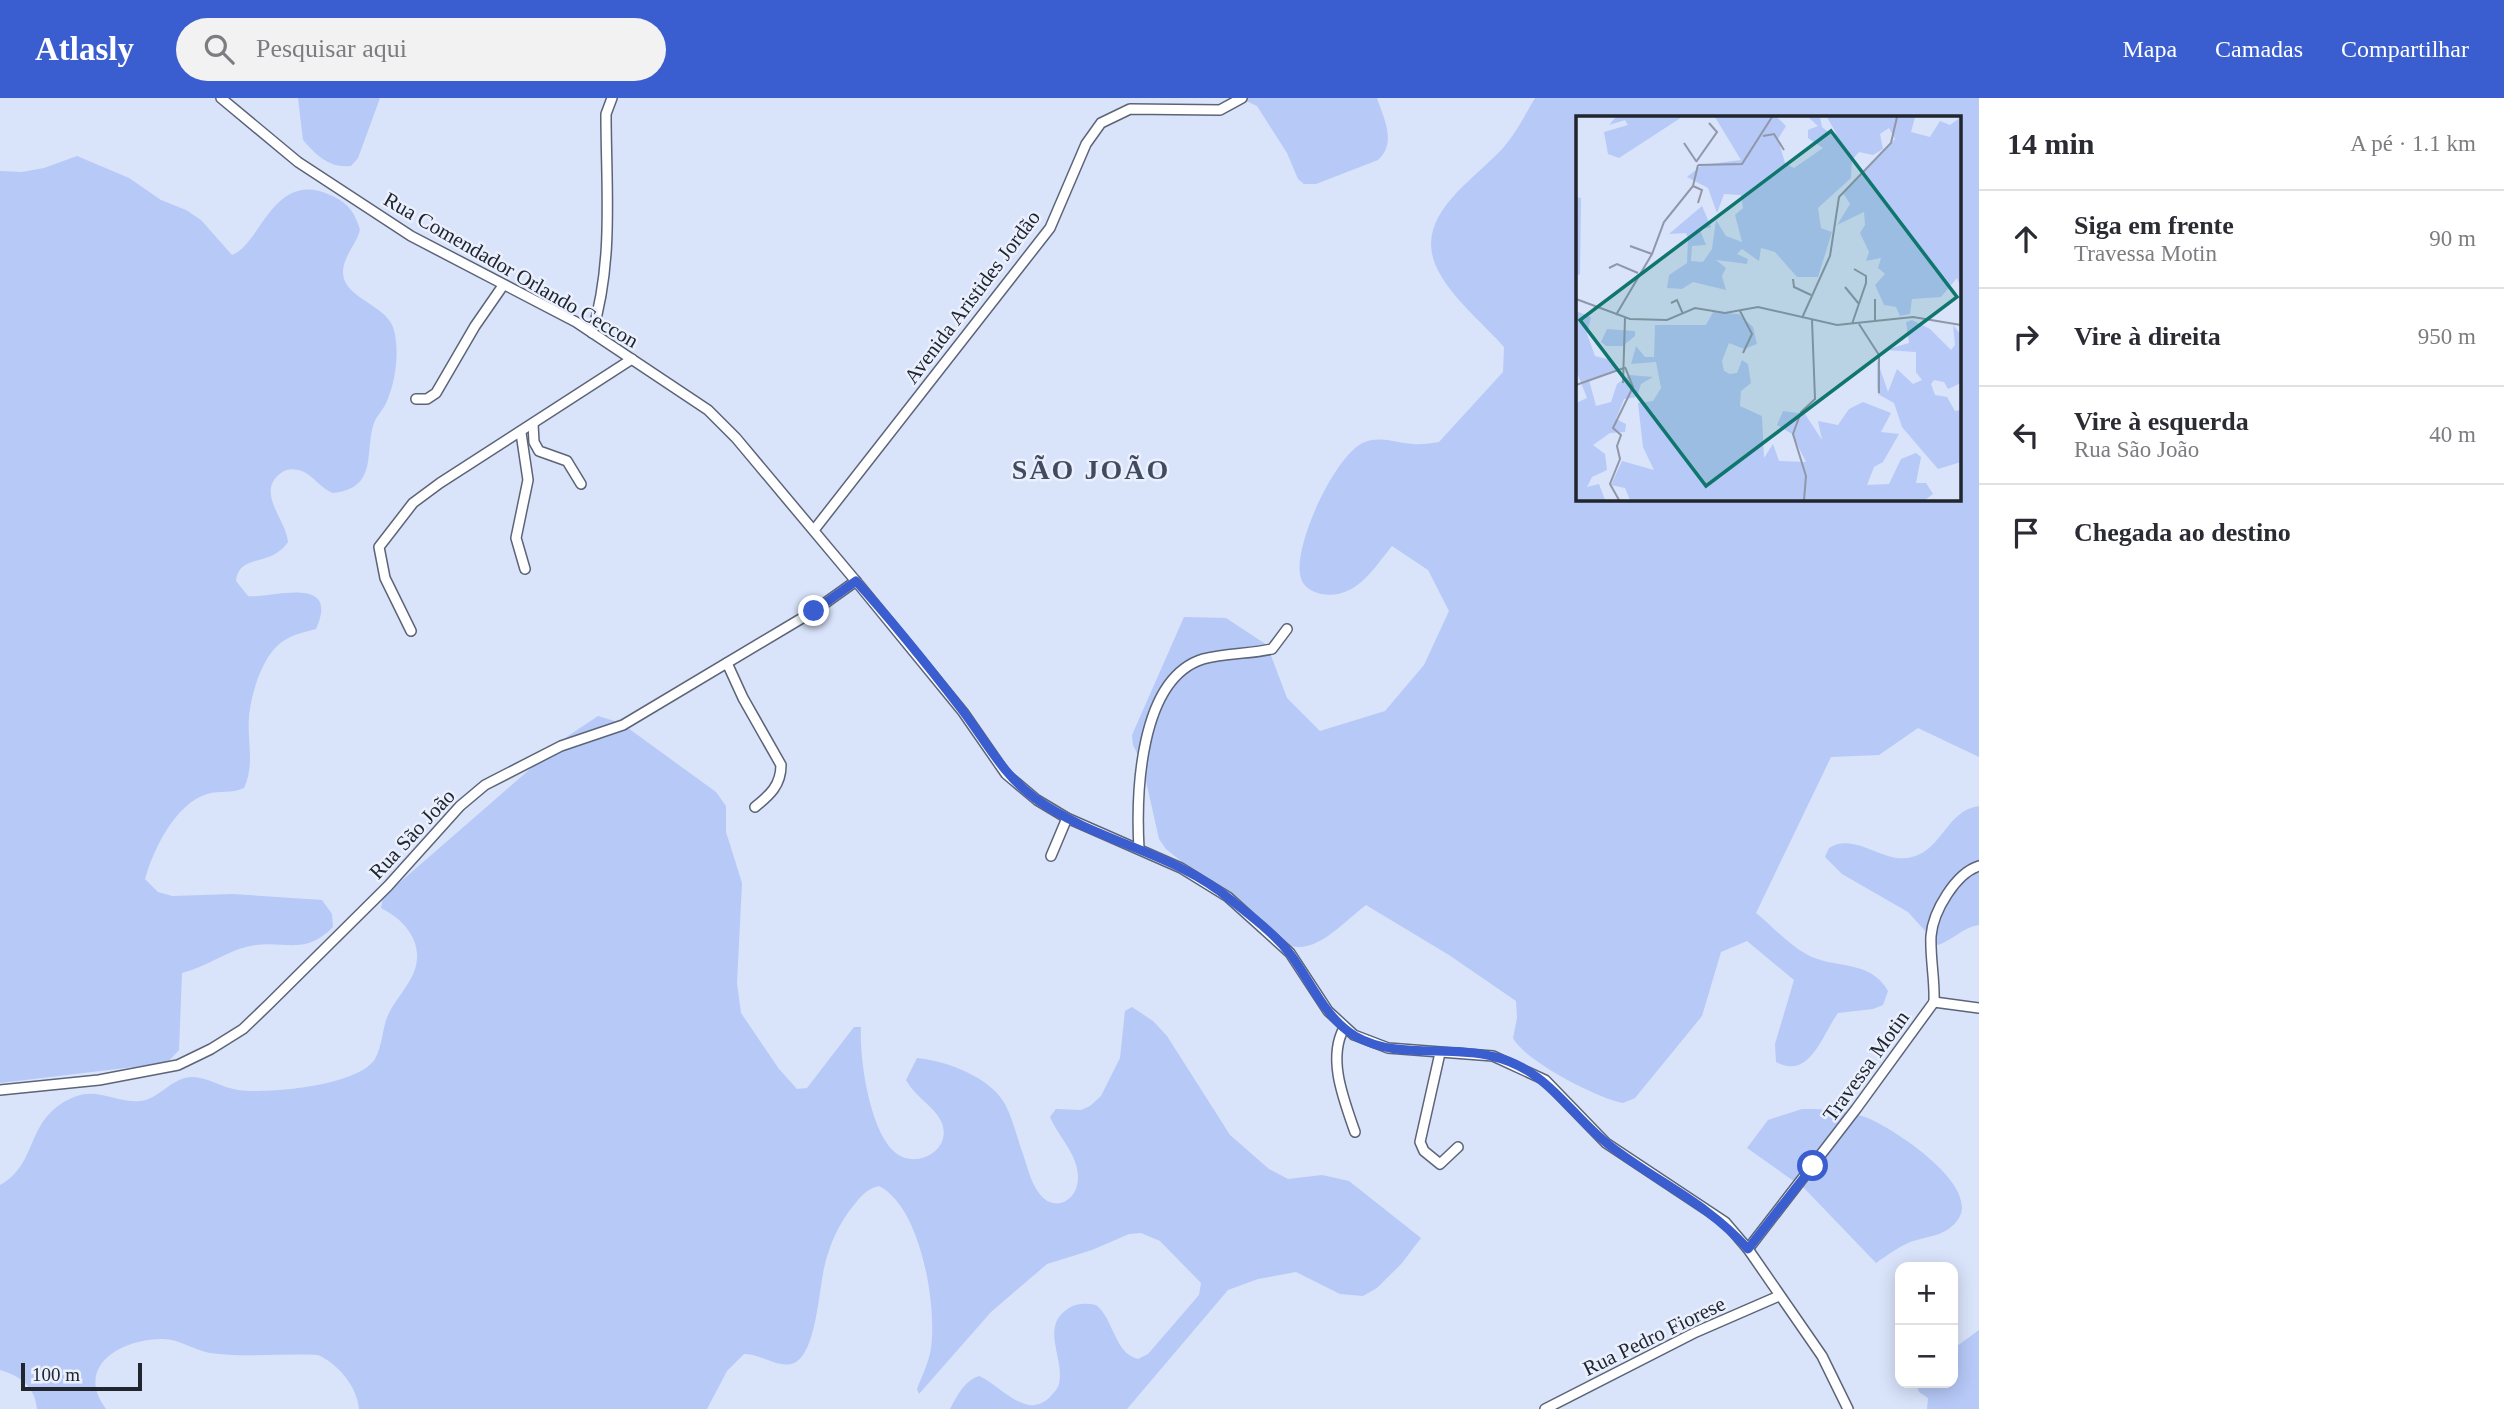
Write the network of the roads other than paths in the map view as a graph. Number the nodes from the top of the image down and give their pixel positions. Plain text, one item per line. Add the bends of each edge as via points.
1 (221, 98) edge
2 (612, 98) edge
3 (1242, 98) edge
4 (502, 287) junction
5 (592, 333) junction
6 (632, 359) junction
7 (416, 398) dead end
8 (533, 424) junction
9 (521, 433) junction
10 (581, 484) dead end
11 (814, 530) junction
12 (525, 569) dead end
13 (856, 581) junction
14 (1287, 629) dead end
15 (411, 631) dead end
16 (727, 663) junction
17 (755, 807) dead end
18 (1067, 818) junction
19 (1139, 849) junction
20 (1051, 856) dead end
21 (1979, 866) edge
22 (1934, 1002) junction
23 (1979, 1008) edge
24 (1344, 1028) junction
25 (1440, 1053) junction
26 (0, 1090) edge
27 (1355, 1132) dead end
28 (1458, 1147) dead end
29 (1748, 1249) junction
30 (1779, 1296) junction
31 (1545, 1409) edge
32 (1848, 1409) edge

1 - 4 street, Rua Comendador Orlando Ceccon via 301,164 411,236
2 - 5 street via 606,114 606,262
3 - 11 street, Avenida Aristides Jordão via 1220,110 1130,109 1101,123 1086,144 1050,228
4 - 5 street, Rua Comendador Orlando Ceccon
4 - 7 street via 436,393 427,399
5 - 6 street, Rua Comendador Orlando Ceccon
6 - 8 street
6 - 11 street, Rua Comendador Orlando Ceccon via 708,410
8 - 9 street
8 - 10 street via 539,451 567,461
9 - 12 street via 528,480 516,538
9 - 15 street via 413,503 379,547 385,578
11 - 13 street, Rua Comendador Orlando Ceccon
13 - 16 street, Rua São João
13 - 18 street, Rua Comendador Orlando Ceccon via 963,712 1006,774
14 - 19 street via 1272,649 1203,660 1175,675 1166,687 1153,711 1139,800
16 - 17 street via 781,765 775,789
16 - 26 street, Rua São João via 623,725 561,747 485,785 270,1004 243,1029 211,1049 178,1065 99,1080
18 - 19 street, Rua Comendador Orlando Ceccon
18 - 20 street
19 - 24 street, Rua Comendador Orlando Ceccon via 1208,882 1265,928 1290,953
21 - 22 street via 1966,870 1934,922
22 - 23 street
22 - 29 street, Travessa Motin
24 - 25 street, Rua Comendador Orlando Ceccon via 1388,1048
24 - 27 street via 1337,1051 1344,1100
25 - 28 street via 1420,1142 1440,1164
25 - 29 street, Rua Comendador Orlando Ceccon via 1493,1056 1545,1080 1606,1143 1705,1207
29 - 30 street, Rua Comendador Orlando Ceccon
30 - 31 street, Rua Pedro Fiorese via 1696,1332
30 - 32 street, Rua Comendador Orlando Ceccon via 1822,1356

